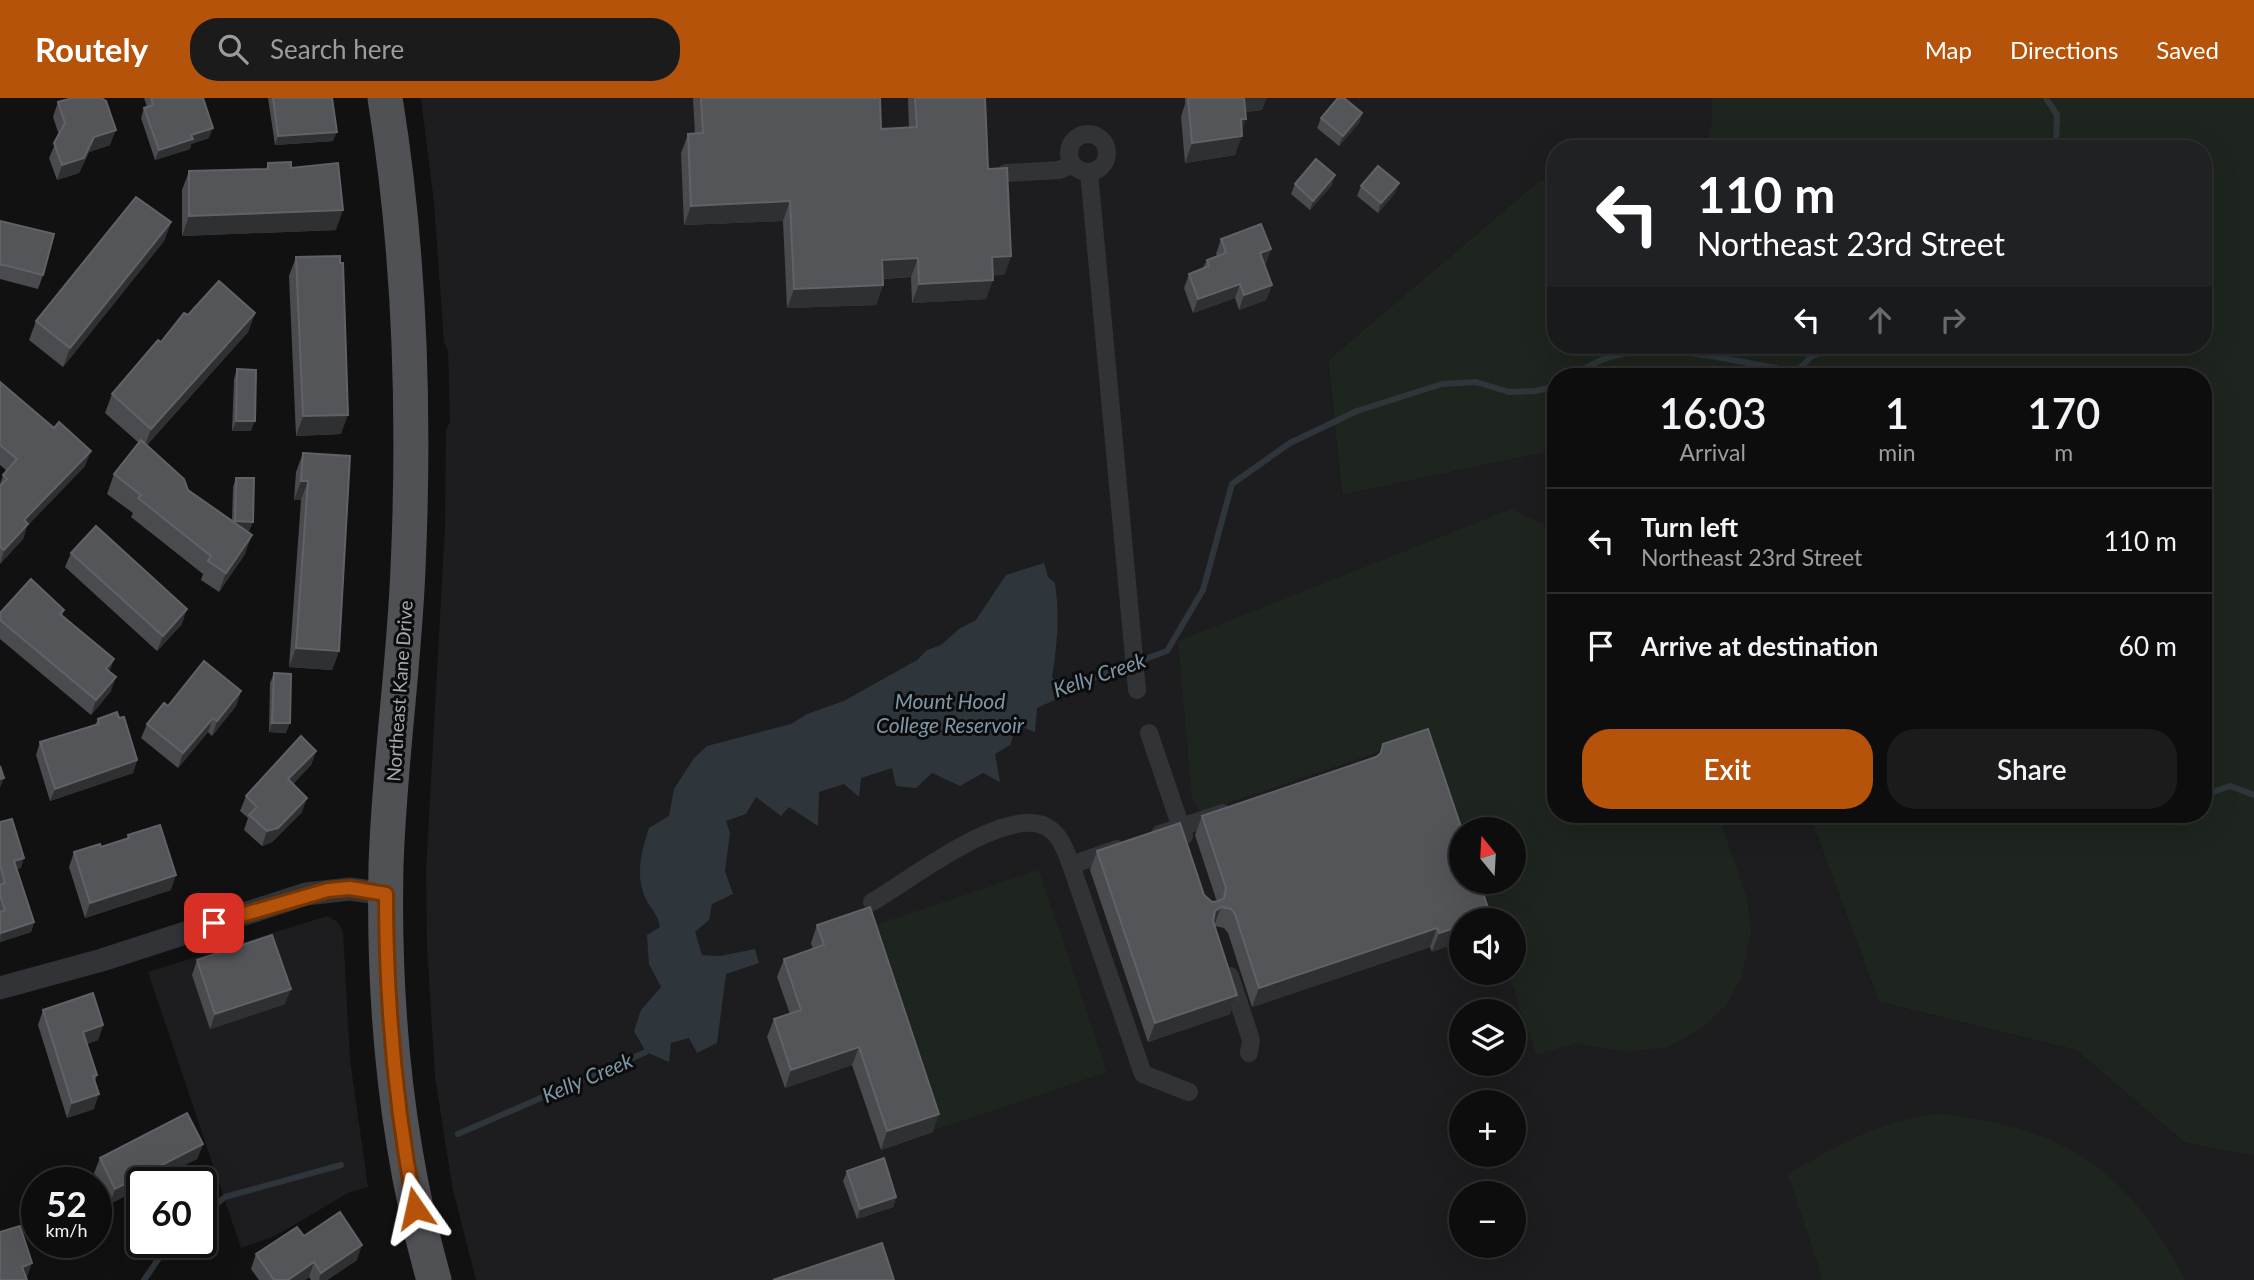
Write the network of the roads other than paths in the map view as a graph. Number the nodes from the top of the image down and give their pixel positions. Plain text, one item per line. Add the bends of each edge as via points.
1 (385, 98) edge
2 (1006, 173) edge
3 (1137, 690) dead end
4 (1149, 733) dead end
5 (1234, 809) edge
6 (1181, 827) junction
7 (1189, 850) edge
8 (1071, 865) junction
9 (386, 894) junction
10 (872, 902) dead end
11 (1225, 963) edge
12 (0, 988) edge
13 (1249, 1053) dead end
14 (1189, 1092) dead end
15 (434, 1280) edge

1 - 9 main road, Northeast Kane Drive via 402,254 410,467 408,569
2 - 3 street via 1081,169
4 - 6 street
5 - 6 street
6 - 7 street
6 - 8 street
8 - 10 street via 1058,835 1044,826 1024,823 975,839
8 - 14 street via 1143,1074
9 - 12 street via 350,888 306,894
9 - 15 main road, Northeast Kane Drive via 386,983 400,1121 415,1208
11 - 13 street via 1251,1040

